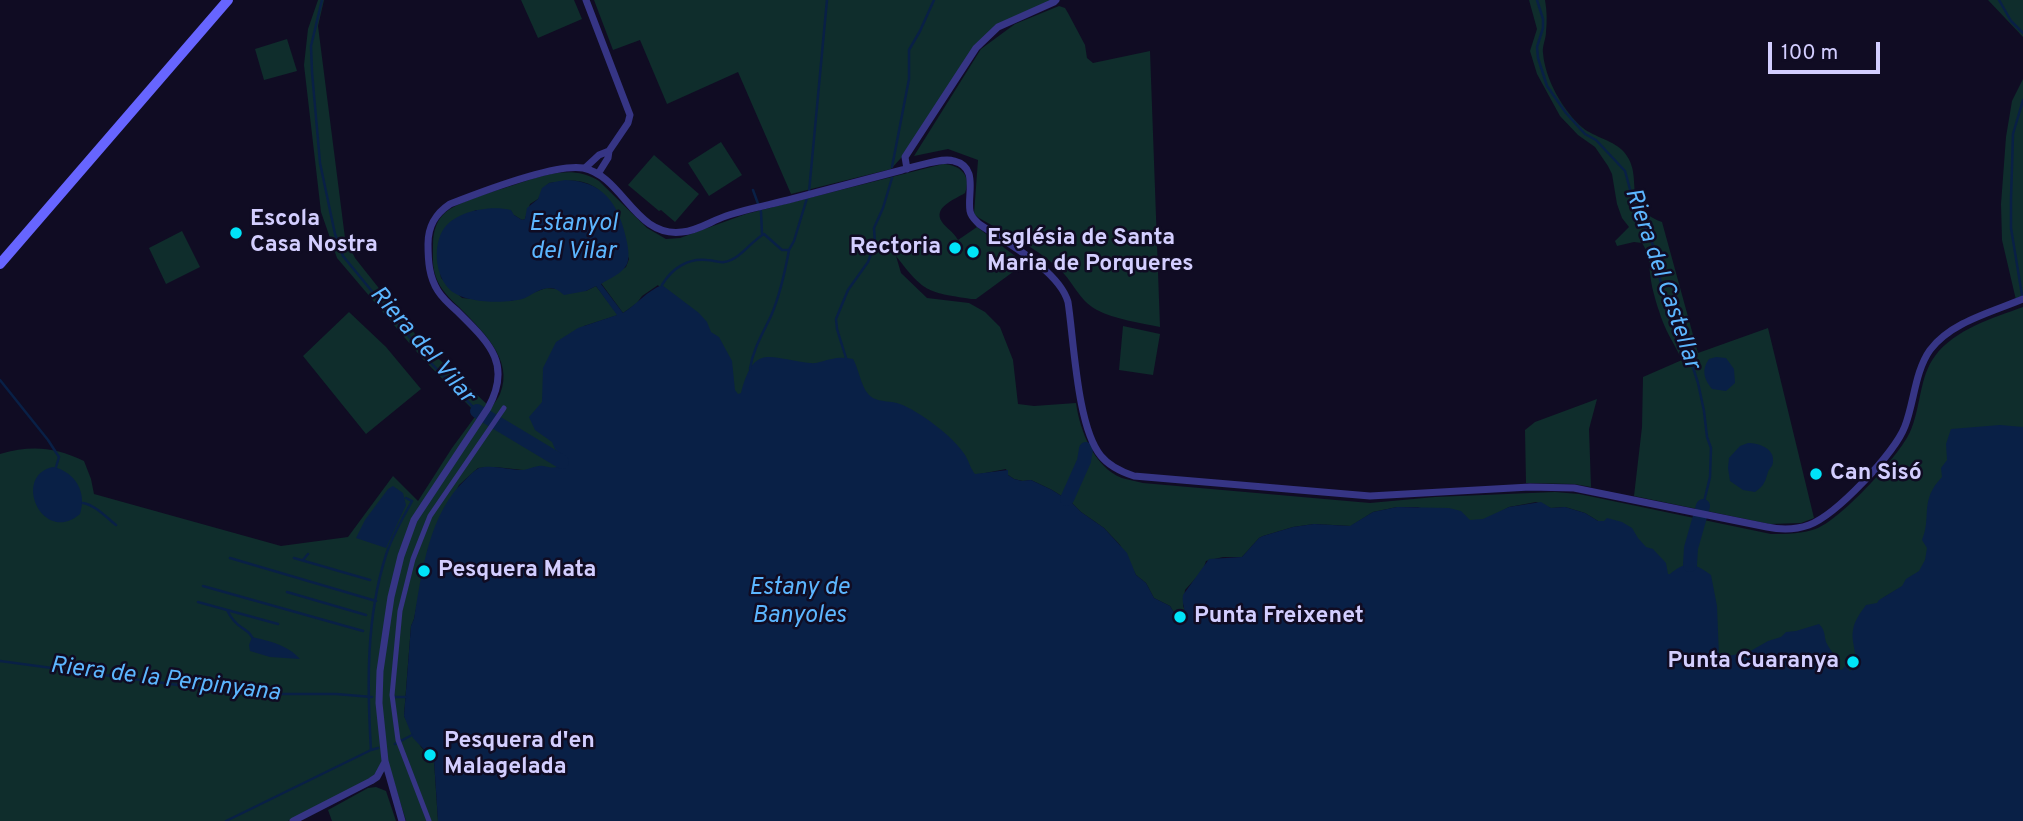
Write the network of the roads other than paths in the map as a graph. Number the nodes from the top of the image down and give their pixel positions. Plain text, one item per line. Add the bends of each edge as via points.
1 (229, 0) edge
2 (586, 0) edge
3 (1056, 0) edge
4 (609, 151) junction
5 (585, 168) junction
6 (907, 169) junction
7 (598, 174) junction
8 (0, 264) edge
9 (2023, 299) edge
10 (504, 408) dead end
11 (385, 761) junction
12 (371, 781) junction
13 (393, 789) junction
14 (293, 821) edge
15 (402, 821) edge
16 (429, 821) edge

1 - 8 main road
2 - 4 street via 630,115
3 - 6 street via 998,27 976,48 905,157
4 - 5 street
4 - 7 street
5 - 7 street
5 - 11 street via 536,174 450,204 440,210 430,228 431,278 496,357 497,387 414,520 401,556 378,687
6 - 7 street via 733,213 689,231 663,232 642,218
6 - 9 street via 944,160 963,165 971,178 973,218 1063,288 1089,433 1101,456 1123,472 1142,477 1370,496 1574,488 1780,529 1802,527 1837,507 1899,439 1925,359 1938,341 1962,325
10 - 16 street via 430,516 400,611 392,695 398,740
11 - 12 street
11 - 13 street
12 - 13 street
12 - 14 street
13 - 15 street

